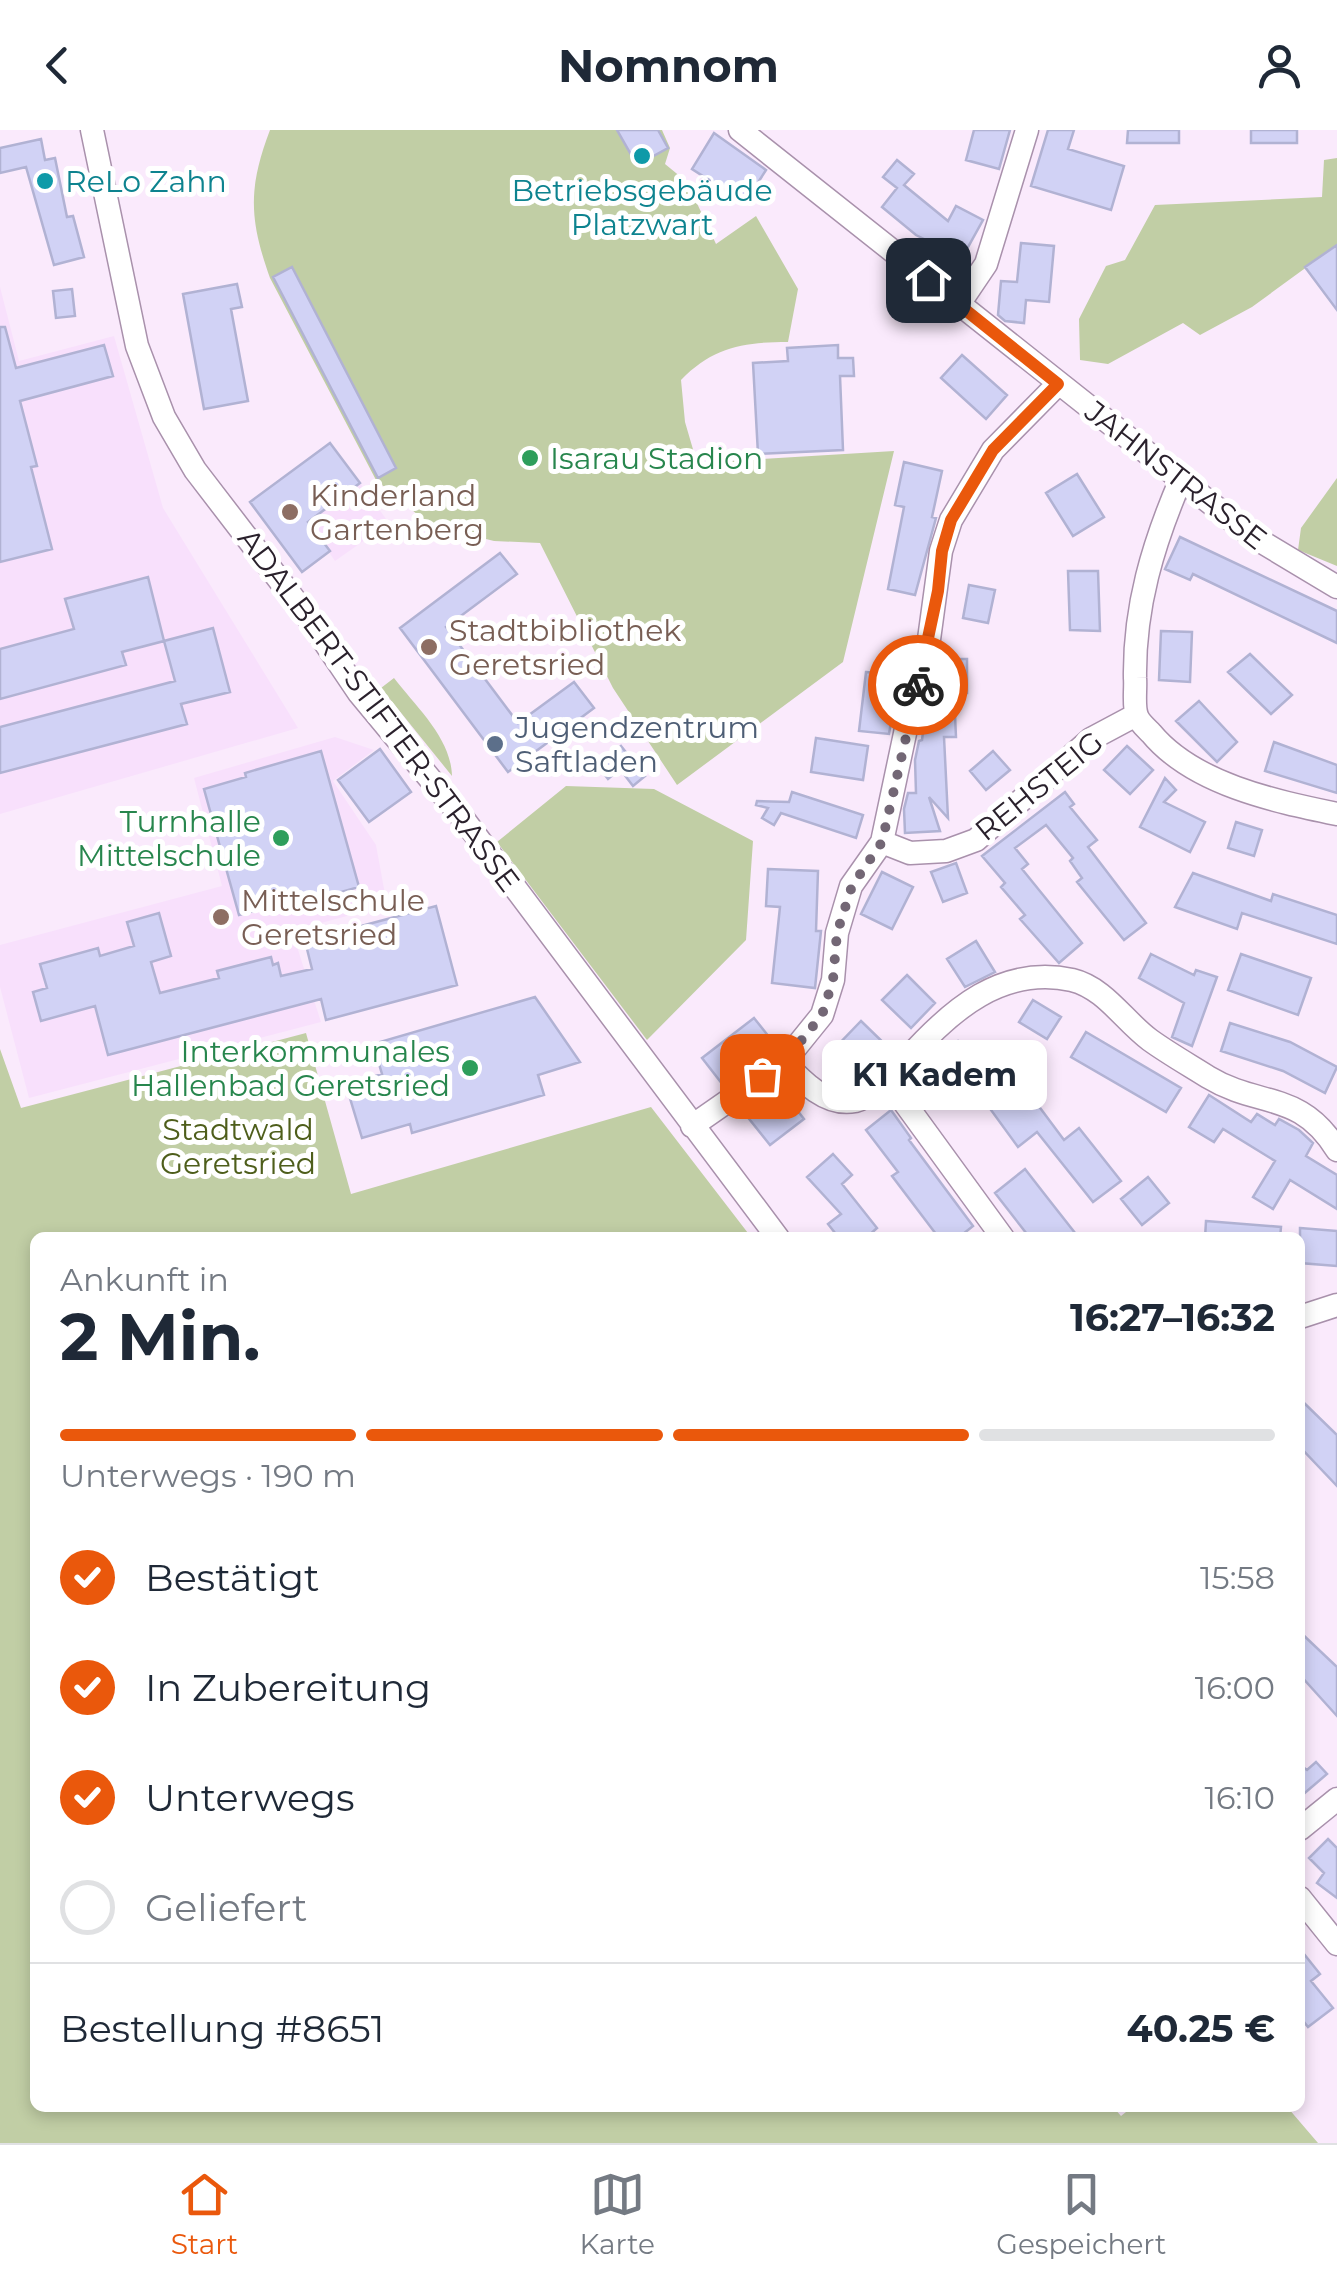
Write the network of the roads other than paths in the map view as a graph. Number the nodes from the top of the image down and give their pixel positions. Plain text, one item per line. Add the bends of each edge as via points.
1 (92, 130) edge
2 (740, 130) edge
3 (1026, 130) edge
4 (959, 304) junction
5 (1058, 384) junction
6 (1181, 479) junction
7 (1337, 587) edge
8 (1136, 715) junction
9 (1337, 814) edge
10 (882, 842) junction
11 (784, 1062) junction
12 (762, 1076) dead end
13 (888, 1080) junction
14 (738, 1094) dead end
15 (692, 1126) junction
16 (1337, 1150) edge
17 (773, 1232) edge
18 (998, 1232) edge
19 (1337, 1305) edge
20 (1305, 1315) edge
21 (1337, 1799) edge
22 (1305, 1825) edge
23 (1305, 1904) edge
24 (1337, 1944) edge

1 - 15 street, ADALBERT-STIFTER-STRASSE via 137,346 164,417 195,470
2 - 4 street, JAHNSTRASSE
3 - 4 street via 986,264
4 - 5 street, JAHNSTRASSE
5 - 6 street, JAHNSTRASSE
5 - 10 street via 993,450 951,520
6 - 7 street, JAHNSTRASSE via 1252,536
6 - 8 street via 1146,571 1134,640
8 - 9 street via 1169,755 1212,777
8 - 10 street, REHSTEIG via 1090,739 976,840 910,854
10 - 11 street via 852,886 822,1015
11 - 12 street
11 - 13 street via 806,1085 835,1100 856,1100
13 - 16 street via 930,1033 1005,981 1073,980 1213,1080 1288,1104 1324,1129
13 - 18 street
14 - 15 street
15 - 17 street, ADALBERT-STIFTER-STRASSE
19 - 20 street
21 - 22 street
23 - 24 street

